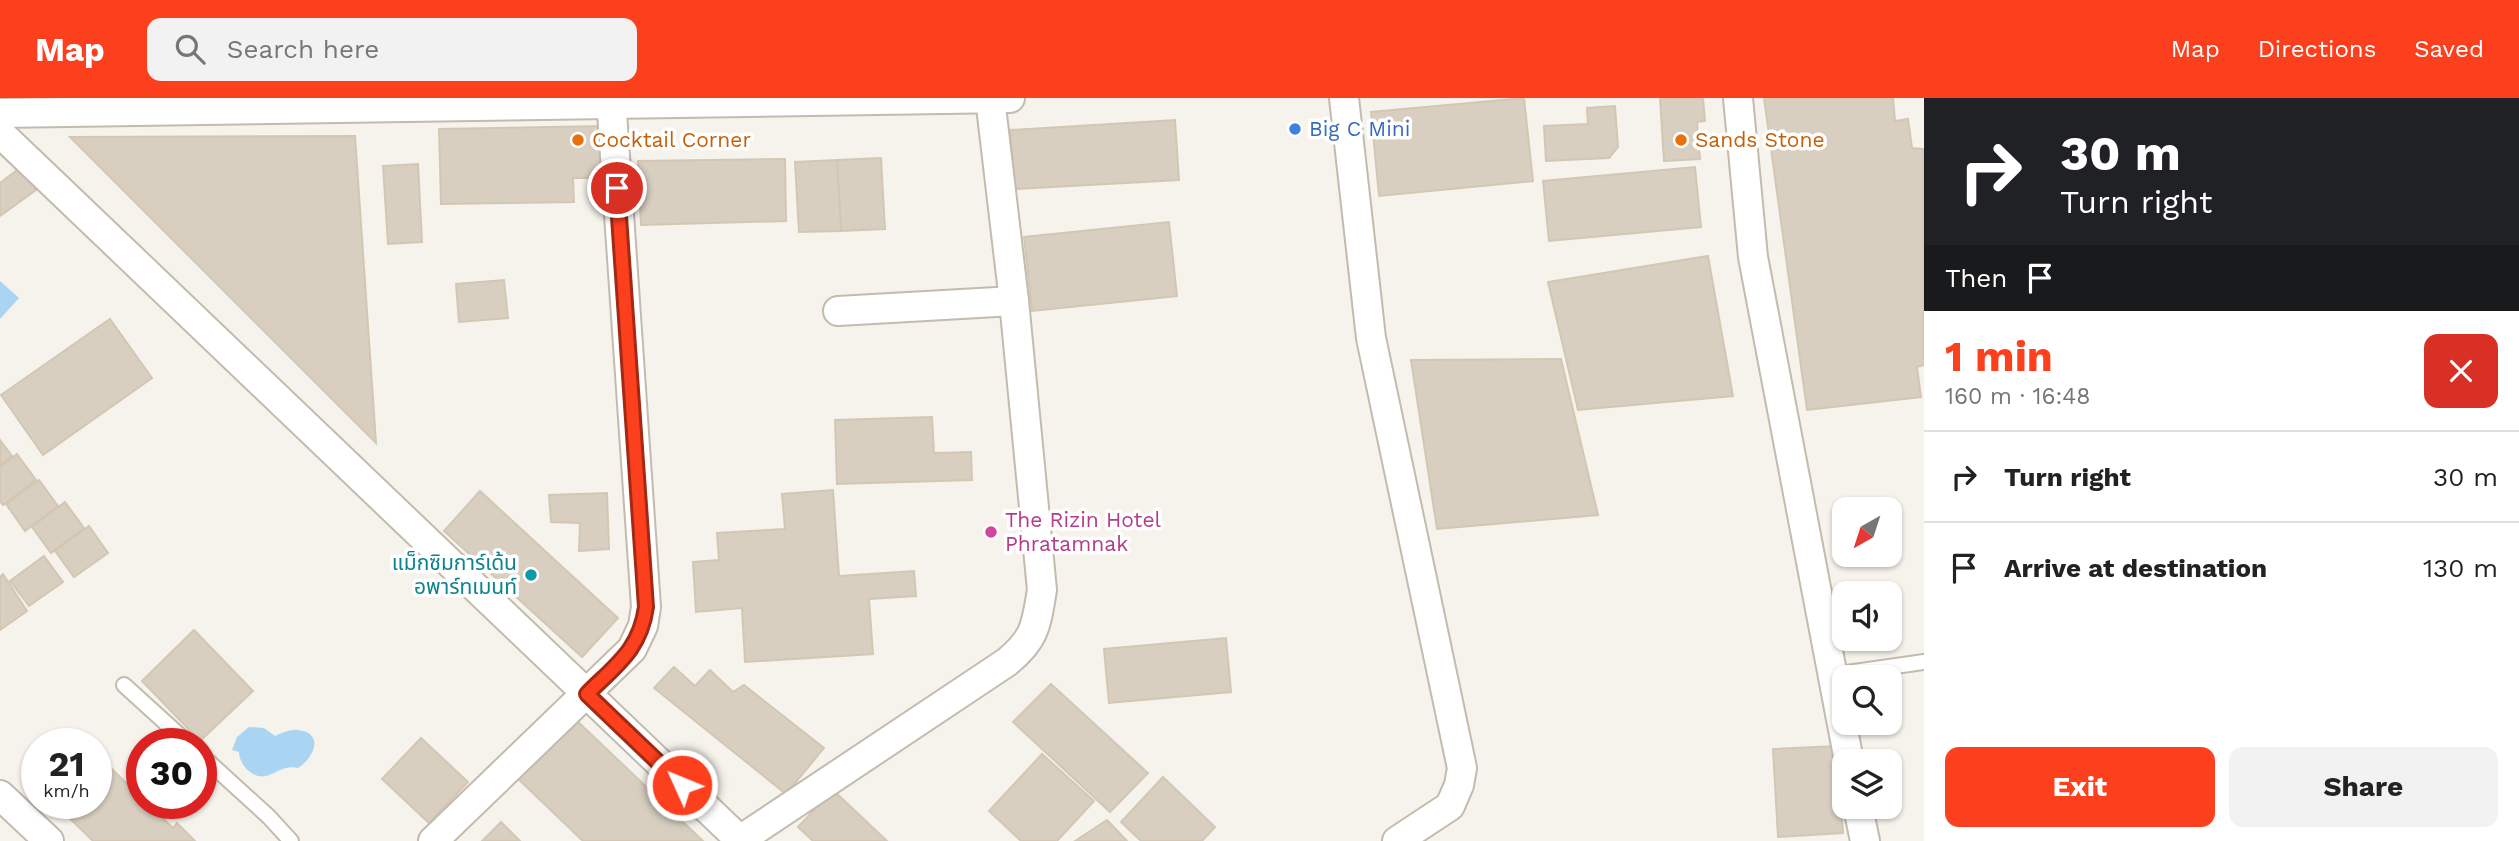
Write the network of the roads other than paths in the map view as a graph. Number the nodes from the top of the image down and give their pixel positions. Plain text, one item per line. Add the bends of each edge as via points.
1 (997, 98) edge
2 (1344, 98) edge
3 (1738, 98) edge
4 (611, 101) edge
5 (234, 104) edge
6 (0, 113) edge
7 (0, 133) edge
8 (1014, 302) junction
9 (838, 311) dead end
10 (1924, 662) edge
11 (1902, 665) edge
12 (1832, 671) edge
13 (124, 685) dead end
14 (587, 694) junction
15 (171, 728) edge
16 (217, 770) edge
17 (0, 795) edge
18 (1860, 819) edge
19 (48, 841) edge
20 (291, 841) edge
21 (433, 841) edge
22 (740, 841) edge
23 (1397, 841) edge
24 (1865, 841) edge

1 - 4 street
1 - 8 street
2 - 23 street via 1371,338 1462,768 1450,806
3 - 12 street via 1753,257
4 - 5 street
4 - 14 street via 646,607 632,649
5 - 6 street
7 - 14 street
8 - 9 street
8 - 22 street via 1042,590 1035,629 1024,648 1007,662
10 - 11 lane
13 - 15 lane
14 - 21 street
14 - 22 street
16 - 20 lane
17 - 19 street
18 - 24 street

